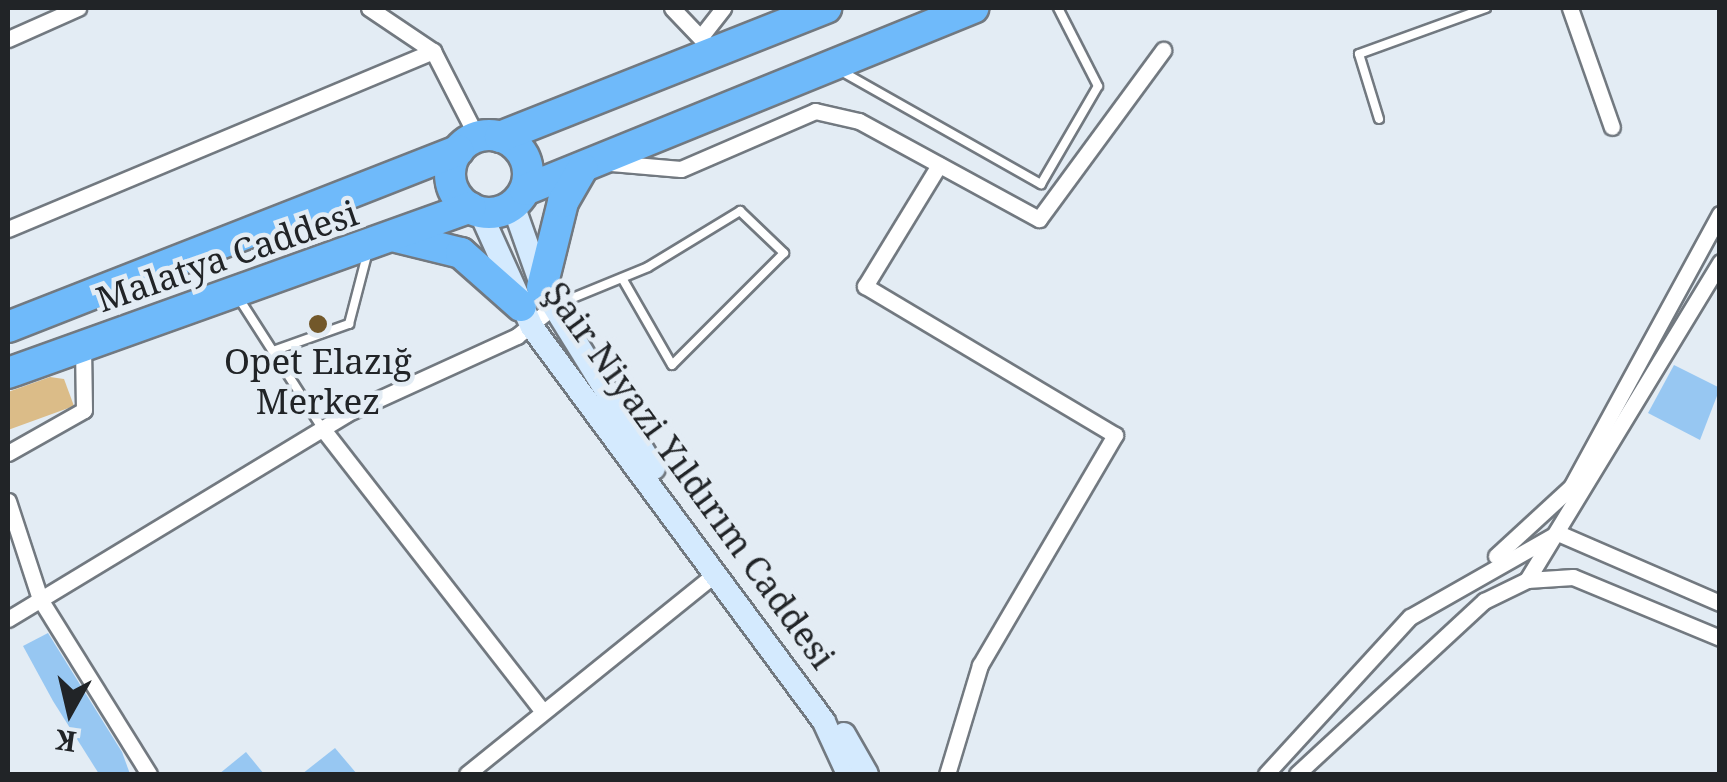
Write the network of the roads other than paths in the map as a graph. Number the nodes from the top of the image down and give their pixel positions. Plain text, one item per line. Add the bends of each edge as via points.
1 (78, 8) edge
2 (369, 8) edge
3 (672, 8) edge
4 (724, 8) edge
5 (826, 8) edge
6 (974, 8) edge
7 (1058, 8) edge
8 (1486, 8) edge
9 (1570, 8) edge
10 (8, 39) edge
11 (710, 44) junction
12 (1164, 50) dead end
13 (432, 51) junction
14 (831, 66) junction
15 (1380, 119) dead end
16 (1612, 127) dead end
17 (479, 141) junction
18 (590, 165) junction
19 (939, 165) junction
20 (519, 198) junction
21 (475, 210) junction
22 (1720, 214) edge
23 (8, 229) edge
24 (383, 242) junction
25 (1720, 262) edge
26 (622, 278) junction
27 (236, 293) junction
28 (537, 306) junction
29 (8, 326) edge
30 (83, 346) junction
31 (274, 351) junction
32 (8, 373) edge
33 (322, 428) junction
34 (8, 453) edge
35 (8, 501) edge
36 (1558, 534) junction
37 (1482, 569) junction
38 (716, 573) junction
39 (1527, 580) junction
40 (40, 600) junction
41 (1720, 603) edge
42 (8, 619) edge
43 (1720, 638) edge
44 (540, 707) junction
45 (149, 774) edge
46 (467, 774) edge
47 (848, 774) edge
48 (867, 774) edge
49 (947, 774) edge
50 (1266, 774) edge
51 (1297, 774) edge

1 - 10 street
2 - 13 street
3 - 11 street
4 - 11 street
5 - 11 highway, Malatya Caddesi
6 - 14 highway
7 - 14 lane via 1098,86 1041,184
8 - 15 lane via 1359,54
9 - 16 street
11 - 17 highway, Malatya Caddesi
12 - 19 street via 1039,220
13 - 17 street
13 - 23 street
14 - 18 highway
17 - 20 highway via 527,164
17 - 21 highway via 451,181
17 - 29 highway, Malatya Caddesi
18 - 19 street via 681,169 815,111 859,121
18 - 20 highway
18 - 28 highway via 563,202
19 - 49 street via 866,286 1115,435 980,666
20 - 21 highway, Malatya Caddesi
20 - 28 street
21 - 24 highway, Malatya Caddesi
21 - 28 street, Şair Niyazi Yıldırım Caddesi
22 - 37 street via 1570,487
24 - 27 highway, Malatya Caddesi
24 - 28 highway via 462,253
24 - 31 lane via 349,324
25 - 36 street
26 - 26 lane via 740,211 784,253 672,365
26 - 28 lane
27 - 30 highway, Malatya Caddesi
27 - 31 lane
28 - 33 street
28 - 38 street, Şair Niyazi Yıldırım Caddesi
28 - 48 street
30 - 32 highway, Malatya Caddesi
30 - 34 street via 84,410
31 - 33 lane
33 - 40 street
33 - 44 street
35 - 40 street
36 - 37 street
36 - 39 street
36 - 41 street
37 - 50 street via 1410,617
38 - 44 street
38 - 47 street, Şair Niyazi Yıldırım Caddesi via 824,722
39 - 43 street via 1573,577
39 - 51 street via 1484,601
40 - 42 street
40 - 45 street
44 - 46 street

